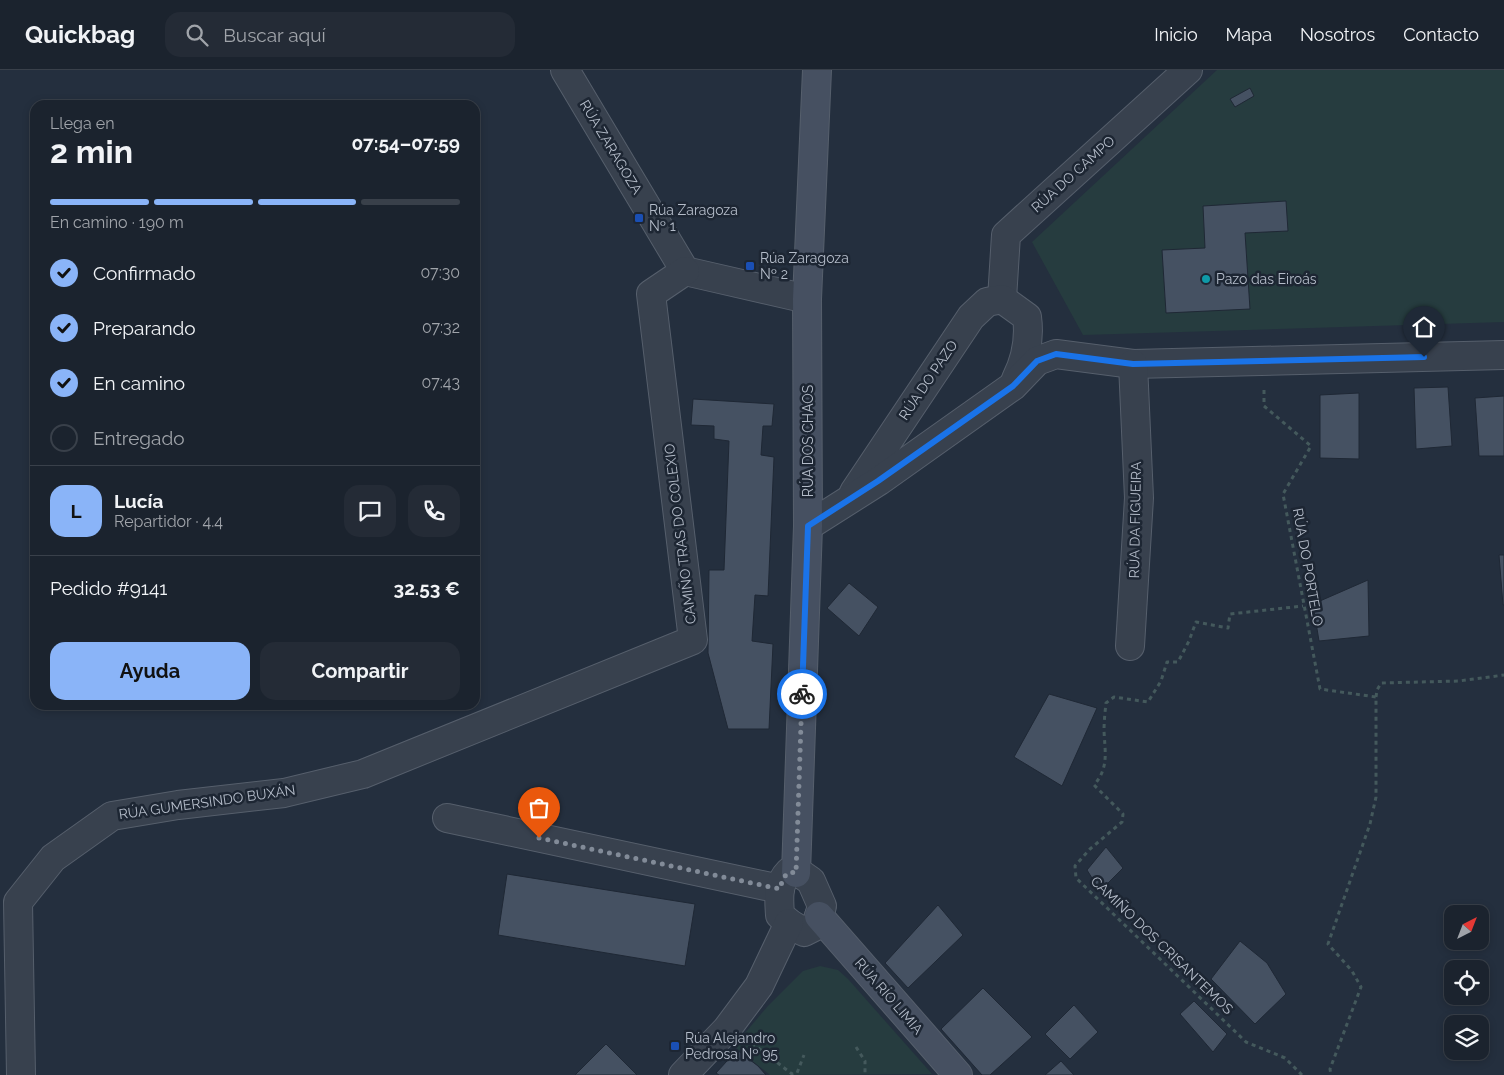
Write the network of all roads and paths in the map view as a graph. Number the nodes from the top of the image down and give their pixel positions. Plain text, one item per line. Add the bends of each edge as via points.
1 (565, 70) edge
2 (817, 70) edge
3 (1188, 70) edge
4 (685, 271) junction
5 (808, 299) junction
6 (1002, 299) junction
7 (1027, 317) junction
8 (1504, 355) edge
9 (1078, 357) junction
10 (1265, 360) junction
11 (1133, 364) junction
12 (1013, 386) junction
13 (849, 500) junction
14 (808, 526) junction
15 (1303, 606) junction
16 (1130, 646) dead end
17 (1504, 675) edge
18 (1376, 697) junction
19 (363, 774) joint
20 (446, 818) dead end
21 (788, 881) junction
22 (819, 916) junction
23 (789, 923) junction
24 (752, 1043) dead end
25 (856, 1047) dead end
26 (804, 1054) dead end
27 (21, 1075) edge
28 (683, 1075) edge
29 (865, 1075) edge
30 (958, 1075) edge
31 (1302, 1075) edge
32 (1331, 1075) edge

1 - 4 street, RÚA ZARAGOZA
2 - 5 street, RÚA DOS CHAOS
3 - 6 street, RÚA DO CAMPO via 1006,235
4 - 5 street
4 - 19 street, CAMIÑO TRAS DO COLEXIO via 651,294 693,640
5 - 14 street, RÚA DOS CHAOS
6 - 7 street
6 - 13 street, RÚA DO PAZO via 987,302 971,317
7 - 9 street
7 - 12 street, RÚA DO PAZO via 1029,330 1025,362
8 - 10 street, RÚA DO PAZO
9 - 11 street, RÚA DO PAZO
9 - 12 street, RÚA DO PAZO via 1056,354 1037,361
10 - 11 street, RÚA DO PAZO
10 - 15 path, RÚA DO PORTELO via 1264,406 1311,446 1283,494
11 - 16 street, RÚA DA FIGUEIRA via 1139,498
12 - 13 street, RÚA DO PAZO
13 - 14 street, RÚA DO PAZO
14 - 21 street, RÚA DOS CHAOS
15 - 18 path, RÚA DO PORTELO via 1320,689
15 - 31 path, CAMIÑO DOS CRISANTEMOS via 1230,614 1228,628 1196,622 1178,662 1166,662 1161,681 1148,702 1114,697 1106,702 1104,730 1107,757 1102,776 1094,785 1123,814 1122,822 1075,866 1076,878 1246,1042 1285,1058
17 - 18 path via 1381,683
18 - 32 path via 1376,797 1370,824 1328,944 1352,971 1361,987 1330,1069
19 - 27 street, RÚA GUMERSINDO BUXÁN via 284,793 112,816 54,858 18,902
20 - 21 street
21 - 22 street via 812,880 822,906
21 - 23 street via 780,915
22 - 23 street via 816,926 804,932
22 - 30 street, RÚA RÍO LIMIA
23 - 28 street via 753,993 727,1029
24 - 26 path via 792,1074 797,1073
25 - 29 path via 865,1061

